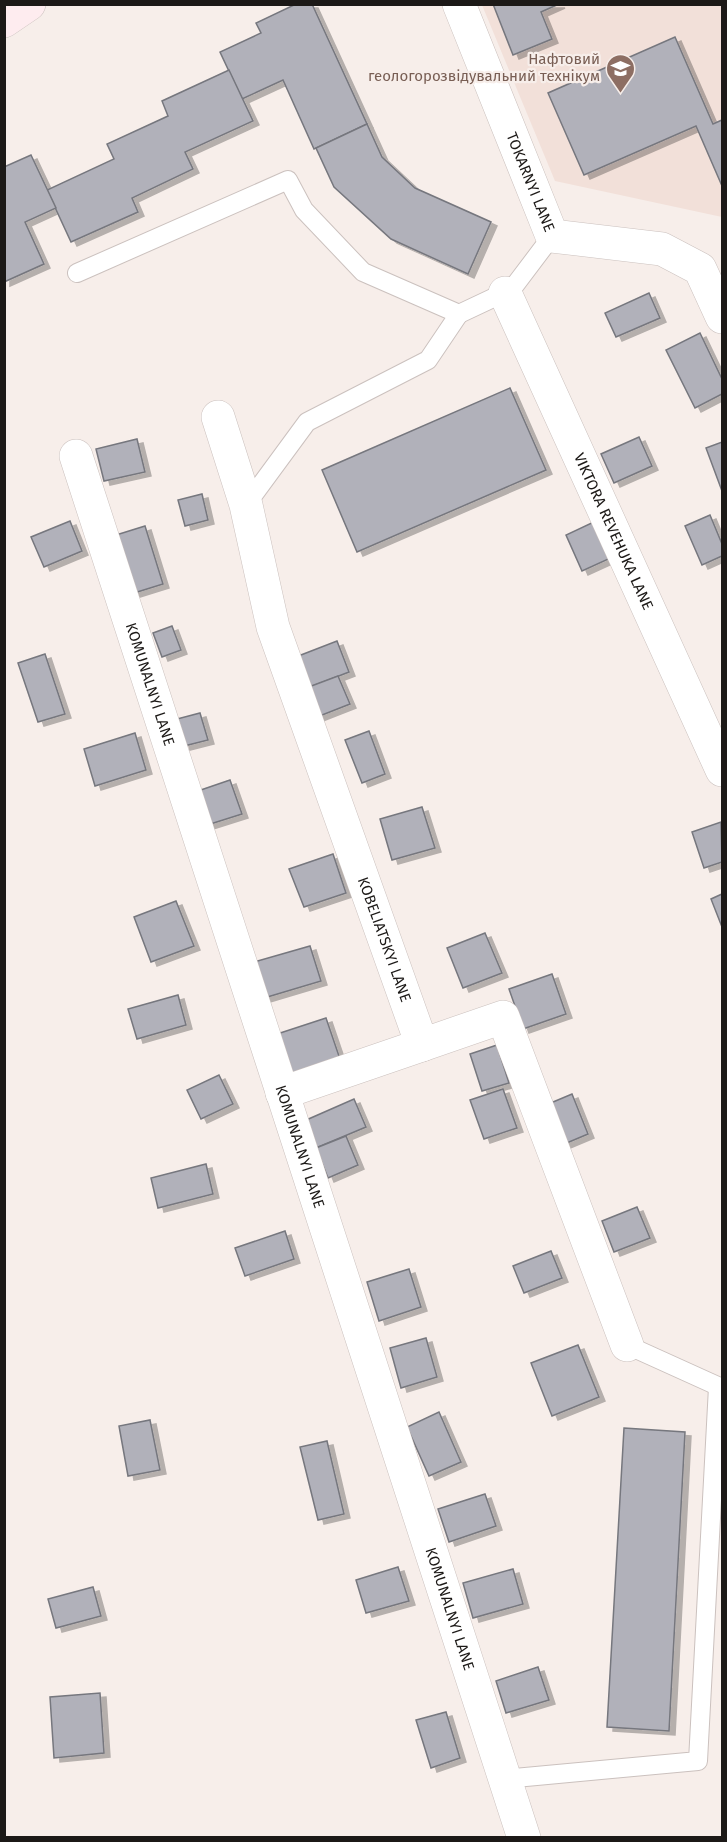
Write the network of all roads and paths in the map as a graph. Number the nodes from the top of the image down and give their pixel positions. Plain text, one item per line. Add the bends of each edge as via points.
1 (29, 4) edge
2 (459, 4) edge
3 (4, 21) edge
4 (552, 236) junction
5 (77, 273) dead end
6 (505, 292) junction
7 (459, 314) junction
8 (723, 317) edge
9 (218, 417) dead end
10 (75, 456) dead end
11 (246, 505) junction
12 (723, 770) edge
13 (422, 1045) junction
14 (282, 1094) junction
15 (627, 1345) joint
16 (720, 1388) edge
17 (504, 1779) junction
18 (524, 1838) edge

1 - 3 street
2 - 4 street, TOKARNYI LANE
4 - 6 lane via 512,289
4 - 8 street, TOKARNYI LANE via 662,249 700,269
5 - 7 lane via 288,180 304,210 363,272
6 - 7 lane
6 - 12 street, VIKTORA REVEHUKA LANE
7 - 11 lane via 428,360 307,422
9 - 11 street, KOBELIATSKYI LANE
10 - 14 street, KOMUNALNYI LANE
11 - 13 street, KOBELIATSKYI LANE via 273,627
13 - 14 street
13 - 15 street via 503,1017
14 - 17 street, KOMUNALNYI LANE
15 - 16 lane
16 - 17 lane via 698,1761
17 - 18 street, KOMUNALNYI LANE

